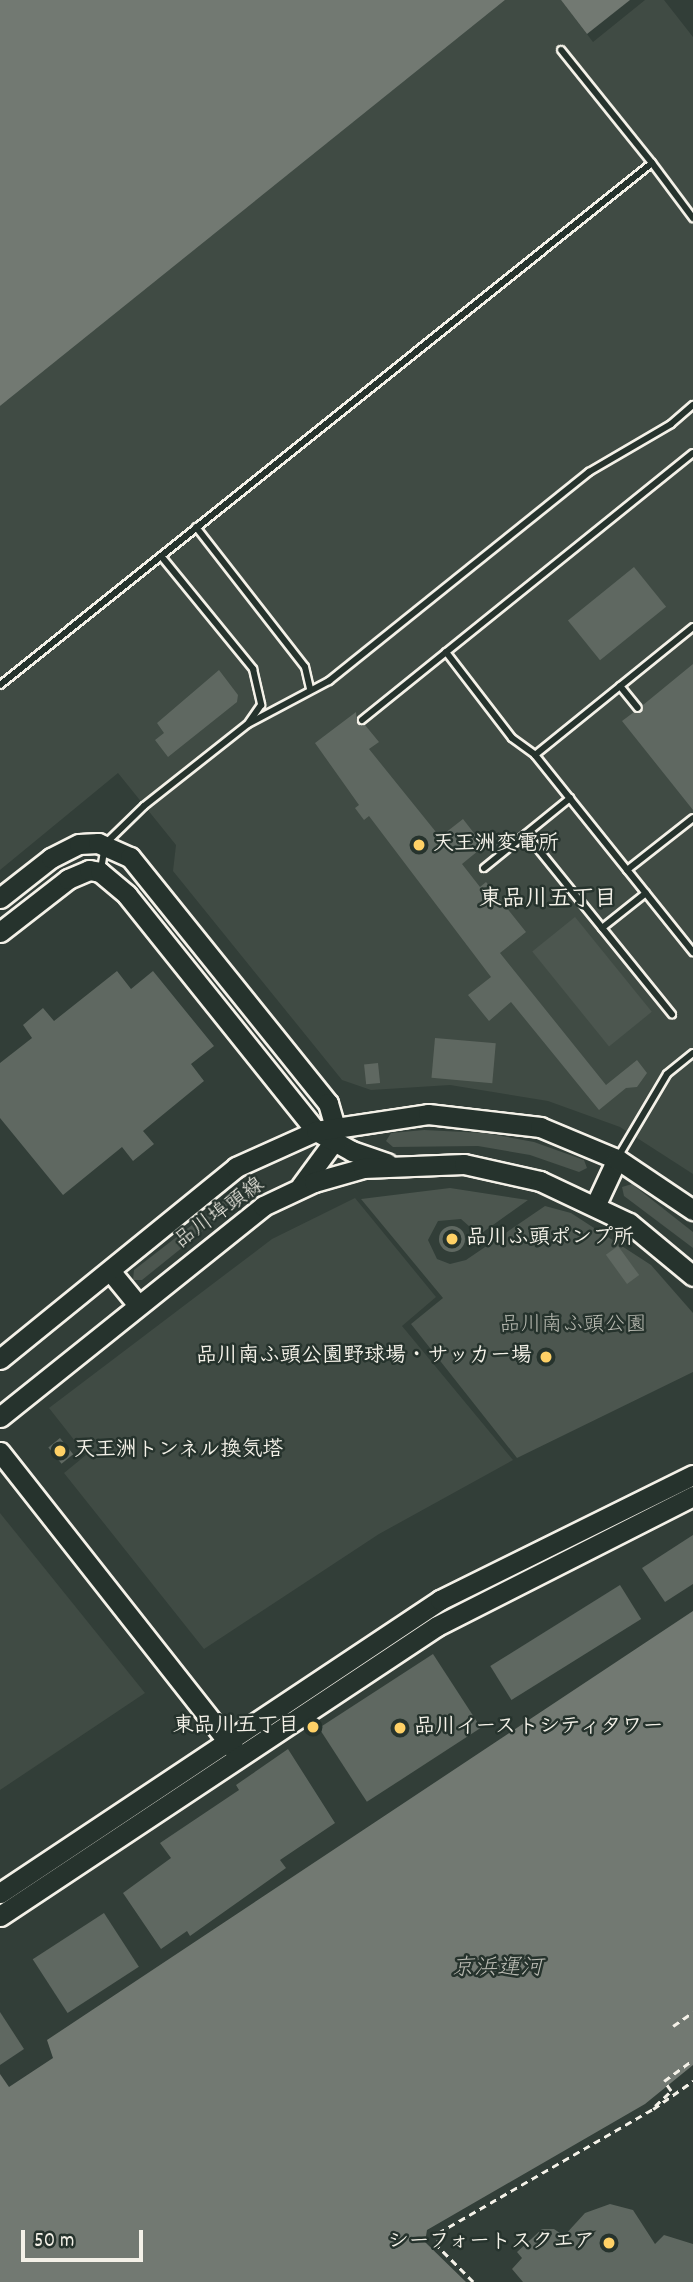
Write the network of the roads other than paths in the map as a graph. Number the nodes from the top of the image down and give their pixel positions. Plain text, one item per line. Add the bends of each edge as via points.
1 (561, 50) dead end
2 (652, 163) junction
3 (693, 218) edge
4 (693, 405) edge
5 (692, 456) edge
6 (196, 527) junction
7 (161, 556) junction
8 (693, 627) edge
9 (446, 652) junction
10 (0, 685) edge
11 (620, 686) junction
12 (310, 688) junction
13 (638, 708) dead end
14 (362, 720) dead end
15 (248, 724) junction
16 (535, 755) junction
17 (570, 798) junction
18 (693, 818) edge
19 (526, 834) junction
20 (105, 844) junction
21 (484, 869) dead end
22 (627, 870) junction
23 (100, 872) junction
24 (646, 893) junction
25 (0, 898) edge
26 (603, 928) junction
27 (0, 932) edge
28 (693, 951) edge
29 (672, 1014) dead end
30 (693, 1053) edge
31 (328, 1133) junction
32 (617, 1159) junction
33 (391, 1164) junction
34 (290, 1194) junction
35 (596, 1204) junction
36 (693, 1210) edge
37 (111, 1272) junction
38 (693, 1276) edge
39 (138, 1305) junction
40 (0, 1359) edge
41 (0, 1417) edge
42 (0, 1452) edge
43 (693, 1475) edge
44 (693, 1496) edge
45 (233, 1748) junction
46 (0, 1893) edge
47 (0, 1916) edge

1 - 2 lane
2 - 3 lane
2 - 6 lane
4 - 12 lane via 671,424 589,472 329,681
5 - 9 lane
6 - 7 lane
6 - 12 lane via 305,667
7 - 10 lane
7 - 15 lane via 253,668 261,705
8 - 11 lane
9 - 14 lane
9 - 16 lane via 512,738
11 - 13 lane
11 - 16 lane
12 - 15 lane
15 - 20 lane via 144,806
16 - 17 lane
17 - 19 lane
17 - 22 lane
18 - 22 lane
19 - 21 lane
19 - 26 lane
20 - 23 lane
20 - 25 street via 64,849
20 - 31 street via 131,857 149,877 317,1086
22 - 24 lane
23 - 27 street via 89,870 68,878
23 - 31 street via 127,895
24 - 26 lane
24 - 28 lane
26 - 29 lane
30 - 32 lane via 667,1074
31 - 32 street, 品川埠頭線 via 428,1114 466,1115 540,1127
31 - 33 street
31 - 34 street via 308,1181
31 - 37 street, 品川埠頭線 via 236,1167
32 - 35 street
32 - 36 street, 品川埠頭線
33 - 34 street, 品川埠頭線 via 337,1176
33 - 35 street, 品川埠頭線 via 498,1169
34 - 39 street, 品川埠頭線 via 263,1206
35 - 38 street, 品川埠頭線 via 639,1230
37 - 39 street
37 - 40 street, 品川埠頭線
39 - 41 street, 品川埠頭線
42 - 45 street
43 - 45 street via 440,1600
44 - 45 street via 457,1614
45 - 46 street
45 - 47 street

